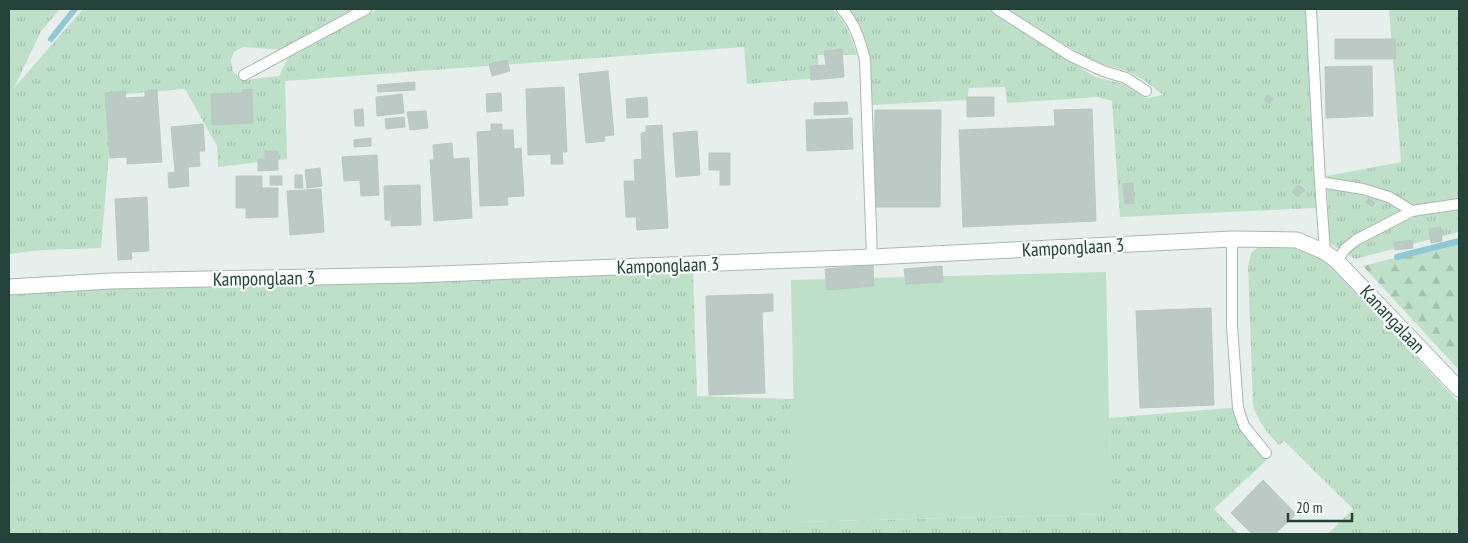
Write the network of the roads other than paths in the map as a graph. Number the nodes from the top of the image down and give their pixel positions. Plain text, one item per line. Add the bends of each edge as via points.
1 (366, 9) edge
2 (842, 9) edge
3 (997, 9) edge
4 (1311, 9) edge
5 (244, 75) dead end
6 (1146, 91) dead end
7 (1320, 182) junction
8 (1459, 204) edge
9 (1412, 211) junction
10 (1232, 239) junction
11 (1331, 256) junction
12 (872, 257) junction
13 (9, 287) edge
14 (1459, 389) edge
15 (1266, 453) dead end

1 - 5 lane
2 - 12 lane via 859,37 864,60
3 - 6 lane via 1072,56 1126,78
4 - 7 lane
7 - 9 lane via 1389,197
7 - 11 lane
8 - 9 lane
9 - 11 lane
10 - 11 street, Kamponglaan 3 via 1297,240
10 - 12 street, Kamponglaan 3
10 - 15 lane via 1232,326 1238,408 1244,426
11 - 14 street, Kanangalaan
12 - 13 street, Kamponglaan 3 via 412,275 110,280

